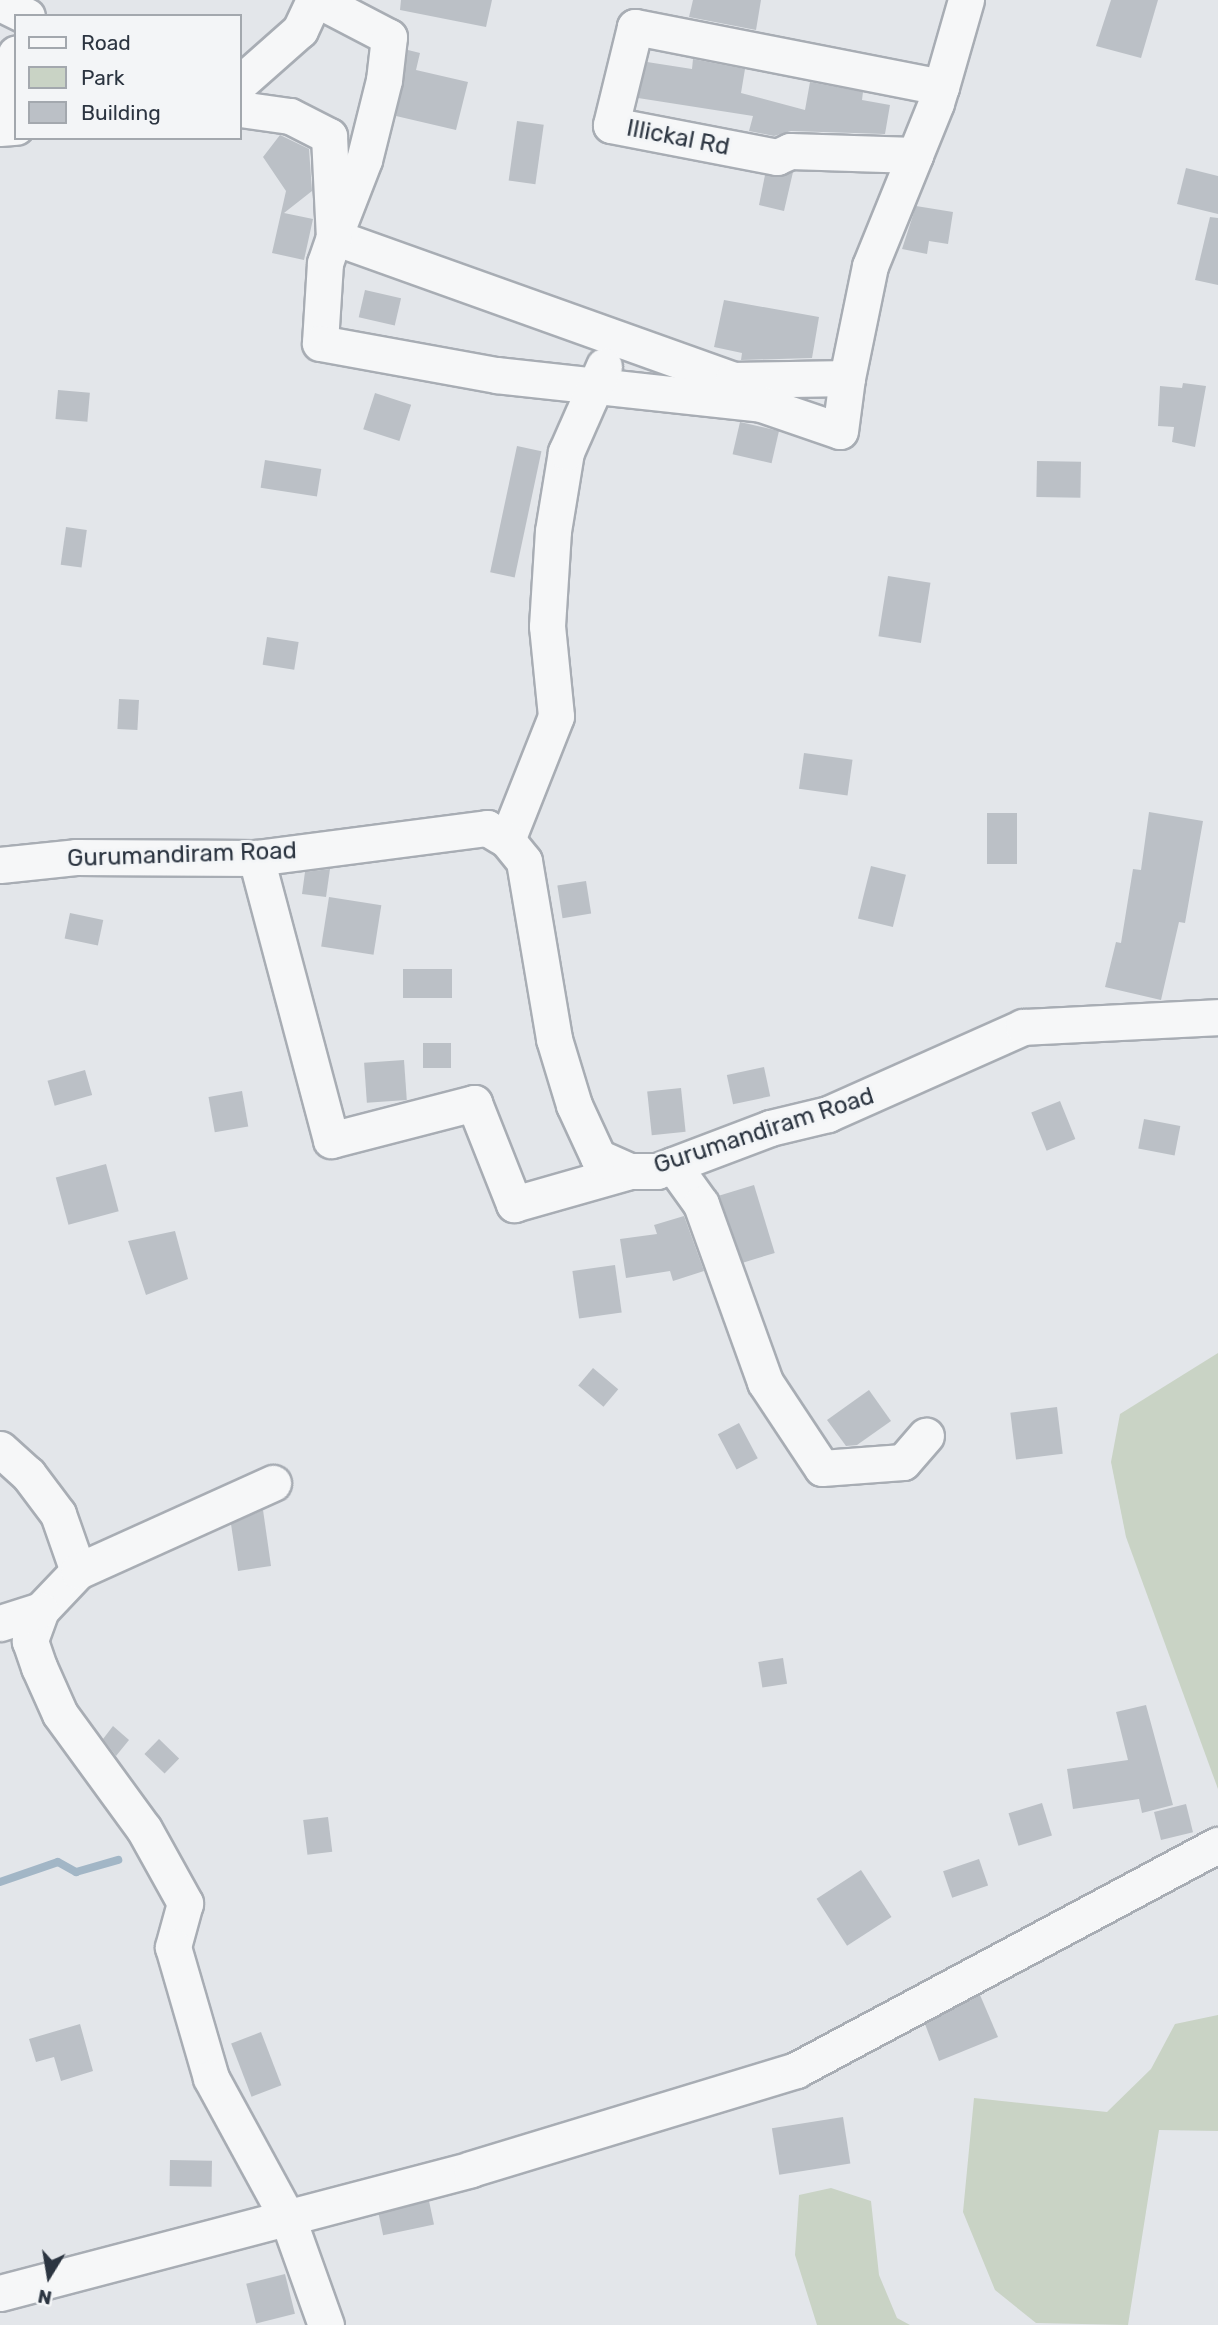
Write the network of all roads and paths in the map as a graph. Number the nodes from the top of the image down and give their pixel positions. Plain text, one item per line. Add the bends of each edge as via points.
1 (316, 0) edge
2 (966, 0) edge
3 (0, 3) edge
4 (23, 14) edge
5 (14, 59) edge
6 (242, 81) edge
7 (941, 87) junction
8 (0, 104) edge
9 (242, 109) edge
10 (915, 155) junction
11 (334, 237) junction
12 (617, 339) junction
13 (847, 378) junction
14 (596, 384) junction
15 (508, 840) junction
16 (256, 858) junction
17 (0, 865) edge
18 (1218, 1017) edge
19 (673, 1165) junction
20 (630, 1171) junction
21 (926, 1436) dead end
22 (0, 1449) edge
23 (273, 1483) dead end
24 (78, 1571) junction
25 (41, 1610) junction
26 (0, 1623) edge
27 (1218, 1845) edge
28 (288, 2218) junction
29 (0, 2293) edge
30 (326, 2325) edge

1 - 6 street via 300,30
1 - 11 street via 389,37 384,80 363,160
2 - 7 street
3 - 4 street
5 - 8 street
7 - 10 street
7 - 10 street, Illickal Rd via 635,27 611,125 777,157 790,151
9 - 11 street via 290,116 329,136
10 - 13 street via 870,266
11 - 12 street
11 - 14 street via 325,263 320,343 496,374
12 - 13 street via 733,380
12 - 14 street
13 - 14 street via 840,431 761,404
14 - 15 street via 566,452 553,531 547,626 556,716
15 - 16 street, Gurumandiram Road via 487,828
15 - 20 street, Gurumandiram Road via 524,861 554,1039 574,1105 598,1157
16 - 17 street, Gurumandiram Road via 76,857
16 - 20 street via 331,1140 474,1103 514,1204
18 - 19 street, Gurumandiram Road via 1024,1027 828,1114
19 - 20 street, Gurumandiram Road
19 - 21 street via 701,1204 765,1382 822,1468 903,1462
22 - 24 street via 28,1474 58,1514
23 - 24 street
24 - 25 street
25 - 26 street
25 - 28 street via 30,1641 60,1714 144,1829 185,1903 173,1947 211,2078
27 - 28 street via 796,2070
28 - 29 street
28 - 30 street

